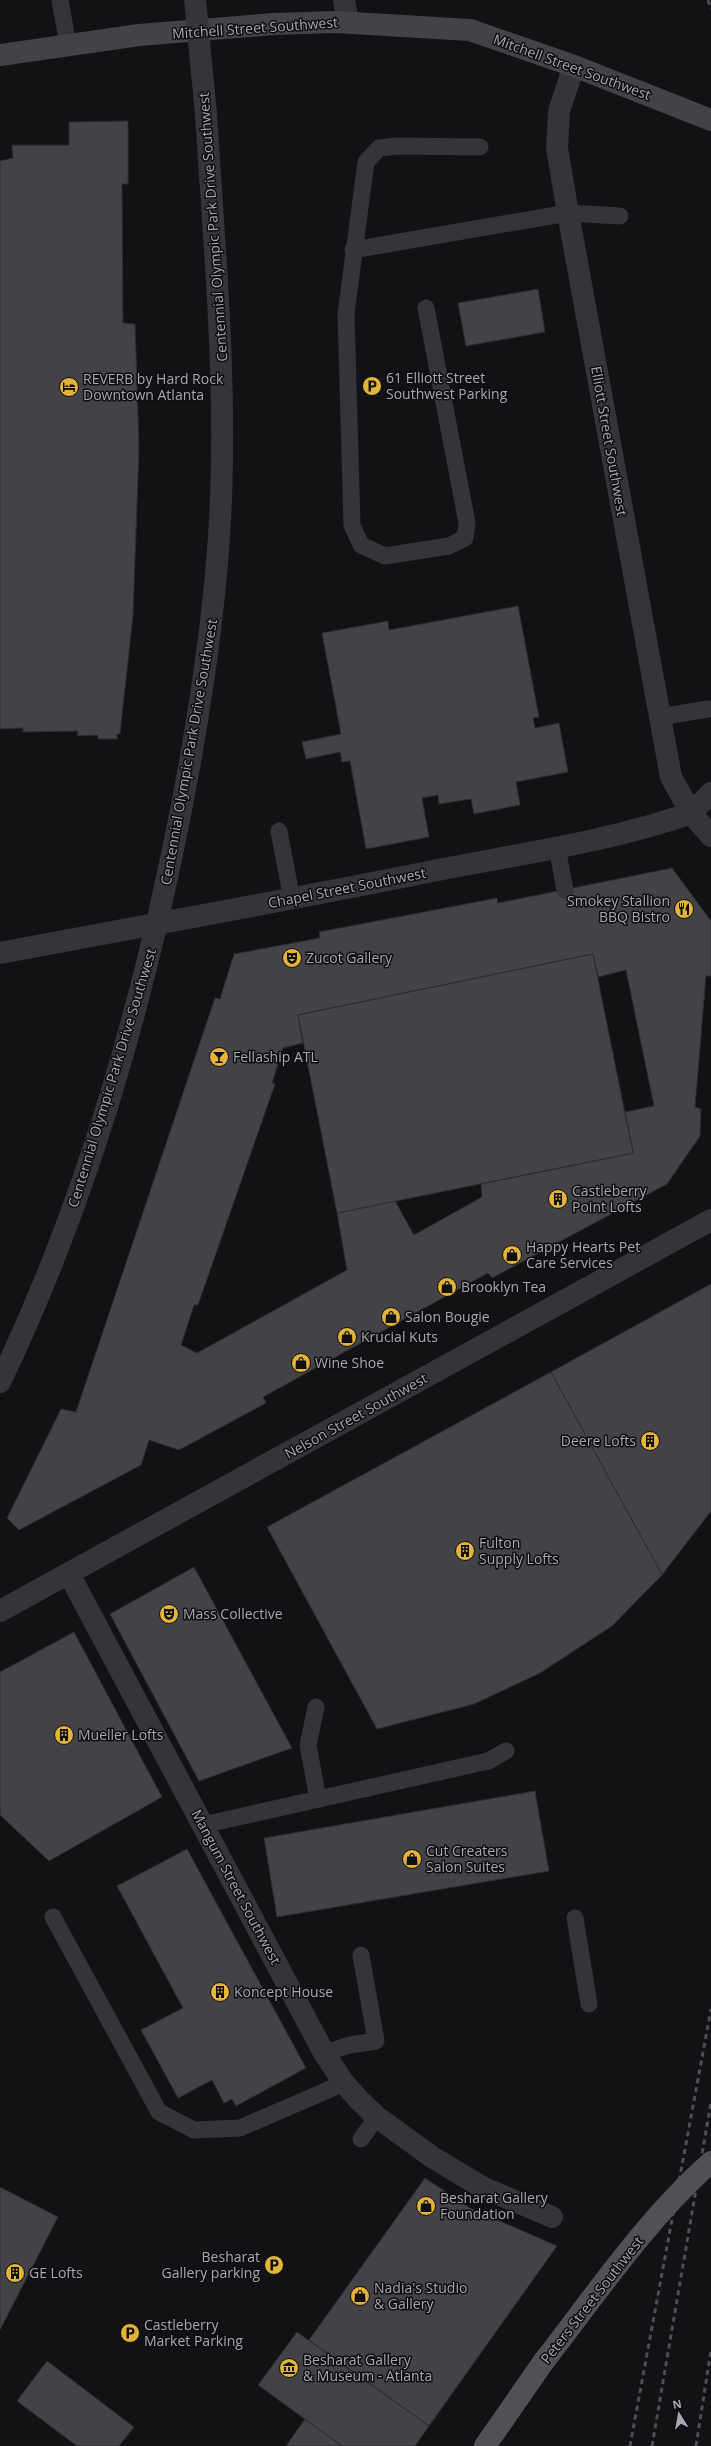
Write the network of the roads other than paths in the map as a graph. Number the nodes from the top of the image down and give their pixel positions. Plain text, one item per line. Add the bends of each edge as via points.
1 (60, 0) edge
2 (195, 0) edge
3 (344, 0) edge
4 (348, 22) junction
5 (68, 45) junction
6 (0, 55) edge
7 (574, 66) junction
8 (711, 120) edge
9 (480, 147) dead end
10 (568, 214) junction
11 (620, 216) dead end
12 (353, 250) junction
13 (426, 308) dead end
14 (708, 709) dead end
15 (660, 718) junction
16 (711, 793) edge
17 (691, 813) junction
18 (279, 831) dead end
19 (711, 836) edge
20 (557, 847) junction
21 (565, 890) dead end
22 (292, 900) junction
23 (158, 924) junction
24 (0, 954) edge
25 (711, 1220) edge
26 (0, 1382) edge
27 (69, 1574) junction
28 (0, 1611) edge
29 (316, 1707) dead end
30 (506, 1751) dead end
31 (318, 1799) junction
32 (203, 1825) junction
33 (53, 1917) dead end
34 (575, 1918) dead end
35 (361, 1955) dead end
36 (589, 2004) dead end
37 (324, 2053) junction
38 (344, 2083) junction
39 (377, 2117) junction
40 (361, 2139) dead end
41 (711, 2162) edge
42 (552, 2217) dead end
43 (485, 2446) edge

1 - 5 lane
2 - 23 street, Centennial Olympic Park Drive Southwest, bridge via 206,114 223,376 221,500 212,634
3 - 4 street
4 - 5 main road, Mitchell Street Southwest via 274,24 139,35
4 - 7 main road, Mitchell Street Southwest via 470,30
5 - 6 main road, Mitchell Street Southwest
7 - 8 main road, Mitchell Street Southwest
7 - 10 street, Elliott Street Southwest via 559,111 557,148
9 - 12 lane via 379,148 366,162
10 - 11 lane
10 - 12 lane
10 - 15 street, Elliott Street Southwest
12 - 13 lane via 346,314 352,525 361,545 384,556 449,546 464,538 467,523
14 - 15 lane
15 - 17 street, Elliott Street Southwest via 671,777
16 - 17 street
17 - 19 street
17 - 20 street, Chapel Street Southwest via 649,828
18 - 22 lane
20 - 21 lane
20 - 22 street, Chapel Street Southwest
22 - 23 street, Chapel Street Southwest
23 - 24 street, Chapel Street Southwest
23 - 26 street, Centennial Olympic Park Drive Southwest via 109,1097 62,1239
25 - 27 street, Nelson Street Southwest
27 - 28 street, Nelson Street Southwest
27 - 32 street, Mangum Street Southwest
29 - 31 lane via 308,1745
30 - 31 lane via 488,1761
31 - 32 lane
32 - 37 street, Mangum Street Southwest
33 - 38 lane via 159,2112 194,2130 240,2128
34 - 36 lane
35 - 37 lane via 376,2041
37 - 38 street, Mangum Street Southwest
38 - 39 street, Mangum Street Southwest
39 - 40 lane
39 - 42 street, Mangum Street Southwest via 432,2157 482,2187
41 - 43 main road, Peters Street Southwest, bridge via 680,2190 630,2250 544,2361

